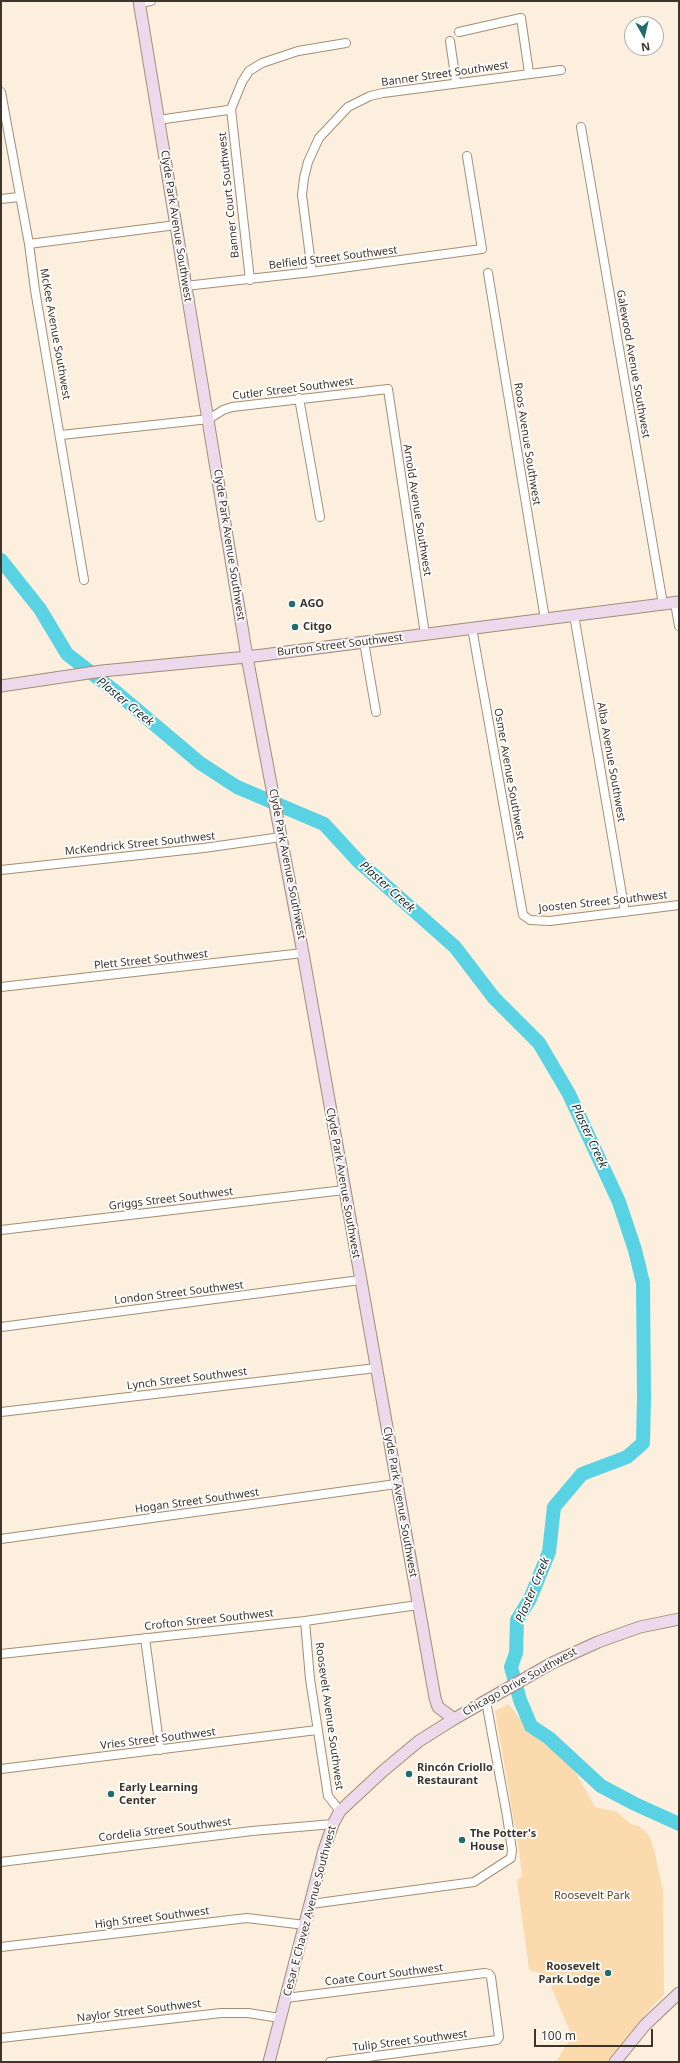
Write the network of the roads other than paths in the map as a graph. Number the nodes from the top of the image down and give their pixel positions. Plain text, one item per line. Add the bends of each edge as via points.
1 (151, 1) edge
2 (139, 2) edge
3 (459, 32) dead end
4 (450, 41) dead end
5 (346, 43) dead end
6 (561, 70) dead end
7 (529, 73) junction
8 (456, 82) junction
9 (1, 92) edge
10 (231, 108) junction
11 (158, 120) junction
12 (581, 127) dead end
13 (466, 156) dead end
14 (19, 197) junction
15 (1, 199) edge
16 (176, 225) junction
17 (29, 244) junction
18 (312, 272) junction
19 (488, 273) dead end
20 (250, 280) junction
21 (186, 286) junction
22 (388, 389) joint
23 (299, 398) junction
24 (209, 419) junction
25 (61, 435) junction
26 (320, 517) dead end
27 (84, 580) dead end
28 (677, 602) edge
29 (663, 604) junction
30 (574, 615) junction
31 (545, 619) junction
32 (679, 626) edge
33 (472, 628) junction
34 (425, 634) junction
35 (364, 642) junction
36 (247, 657) junction
37 (1, 686) edge
38 (376, 712) dead end
39 (280, 832) junction
40 (1, 870) edge
41 (679, 905) edge
42 (625, 912) junction
43 (530, 920) joint
44 (303, 953) junction
45 (1, 987) edge
46 (344, 1190) junction
47 (1, 1230) edge
48 (360, 1280) junction
49 (1, 1327) edge
50 (376, 1368) junction
51 (1, 1412) edge
52 (396, 1484) junction
53 (1, 1539) edge
54 (418, 1605) junction
55 (679, 1619) edge
56 (305, 1621) junction
57 (145, 1638) junction
58 (1, 1654) edge
59 (486, 1701) junction
60 (454, 1719) junction
61 (317, 1730) junction
62 (160, 1750) junction
63 (1, 1769) edge
64 (340, 1811) junction
65 (333, 1824) junction
66 (1, 1862) edge
67 (311, 1904) junction
68 (305, 1925) junction
69 (1, 1947) edge
70 (679, 1992) edge
71 (286, 1998) junction
72 (280, 2018) junction
73 (1, 2038) edge
74 (493, 2041) joint
75 (269, 2062) edge
76 (330, 2062) edge
77 (615, 2062) edge

1 - 2 street
2 - 11 main road, Clyde Park Avenue Southwest
3 - 7 street via 521,18
4 - 8 street
5 - 10 street, Banner Court Southwest via 298,51 262,63 249,71
6 - 7 street, Banner Street Southwest
7 - 8 street, Banner Street Southwest
8 - 18 street, Banner Street Southwest via 370,96 348,107 319,138 308,162 302,195
9 - 14 street, McKee Avenue Southwest
10 - 11 street via 216,113
10 - 20 street, Banner Court Southwest
11 - 16 main road, Clyde Park Avenue Southwest
12 - 29 street, Galewood Avenue Southwest
13 - 18 street, Belfield Street Southwest via 482,249
14 - 15 street
14 - 17 street, McKee Avenue Southwest
16 - 17 street
16 - 21 main road, Clyde Park Avenue Southwest
17 - 25 street, McKee Avenue Southwest
18 - 20 street, Belfield Street Southwest
19 - 31 street, Roos Avenue Southwest
20 - 21 street, Belfield Street Southwest
21 - 24 main road, Clyde Park Avenue Southwest
22 - 23 street, Cutler Street Southwest
22 - 34 street, Arnold Avenue Southwest
23 - 24 street, Cutler Street Southwest via 232,407
23 - 26 street
24 - 25 street, Cutler Street Southwest
24 - 36 main road, Clyde Park Avenue Southwest
25 - 27 street, McKee Avenue Southwest
28 - 29 main road, Burton Street Southwest
28 - 32 street
29 - 30 main road, Burton Street Southwest
30 - 31 main road, Burton Street Southwest
30 - 42 street, Alba Avenue Southwest
31 - 33 main road, Burton Street Southwest
33 - 34 main road, Burton Street Southwest
33 - 43 street, Osmer Avenue Southwest via 519,896 523,915
34 - 35 main road, Burton Street Southwest
35 - 36 main road, Burton Street Southwest
35 - 38 street
36 - 37 main road, Burton Street Southwest via 76,674
36 - 39 main road, Clyde Park Avenue Southwest
39 - 40 street, McKendrick Street Southwest via 204,848
39 - 44 main road, Clyde Park Avenue Southwest
41 - 42 street, Joosten Street Southwest
42 - 43 street, Joosten Street Southwest via 550,921
44 - 45 street, Plett Street Southwest
44 - 46 main road, Clyde Park Avenue Southwest
46 - 47 street, Griggs Street Southwest
46 - 48 main road, Clyde Park Avenue Southwest
48 - 49 street, London Street Southwest
48 - 50 main road, Clyde Park Avenue Southwest
50 - 51 street, Lynch Street Southwest
50 - 52 main road, Clyde Park Avenue Southwest
52 - 53 street, Hogan Street Southwest
52 - 54 main road, Clyde Park Avenue Southwest
54 - 56 street, Crofton Street Southwest
54 - 60 main road, Clyde Park Avenue Southwest via 435,1698 438,1706
55 - 59 main road, Chicago Drive Southwest via 598,1642 552,1663
56 - 57 street, Crofton Street Southwest
56 - 61 street, Roosevelt Avenue Southwest
57 - 58 street, Crofton Street Southwest
57 - 62 street
59 - 60 main road, Chicago Drive Southwest
59 - 67 street via 509,1828 511,1858 474,1882
60 - 64 main road, Cesar E Chavez Avenue Southwest via 419,1741 394,1761
61 - 62 street, Vries Street Southwest
61 - 64 street, Roosevelt Avenue Southwest via 328,1796
62 - 63 street, Vries Street Southwest
64 - 65 main road, Cesar E Chavez Avenue Southwest
65 - 66 street, Cordelia Street Southwest via 252,1831
65 - 67 main road, Cesar E Chavez Avenue Southwest
67 - 68 main road, Cesar E Chavez Avenue Southwest
68 - 69 street, High Street Southwest via 247,1918
68 - 71 main road, Cesar E Chavez Avenue Southwest
70 - 77 main road via 645,2026
71 - 72 main road, Cesar E Chavez Avenue Southwest
71 - 74 street, Coate Court Southwest via 485,1973 490,1977 499,2037
72 - 73 street, Naylor Street Southwest via 248,2013 222,2013
72 - 75 main road, Cesar E Chavez Avenue Southwest
74 - 76 street, Tulip Street Southwest

